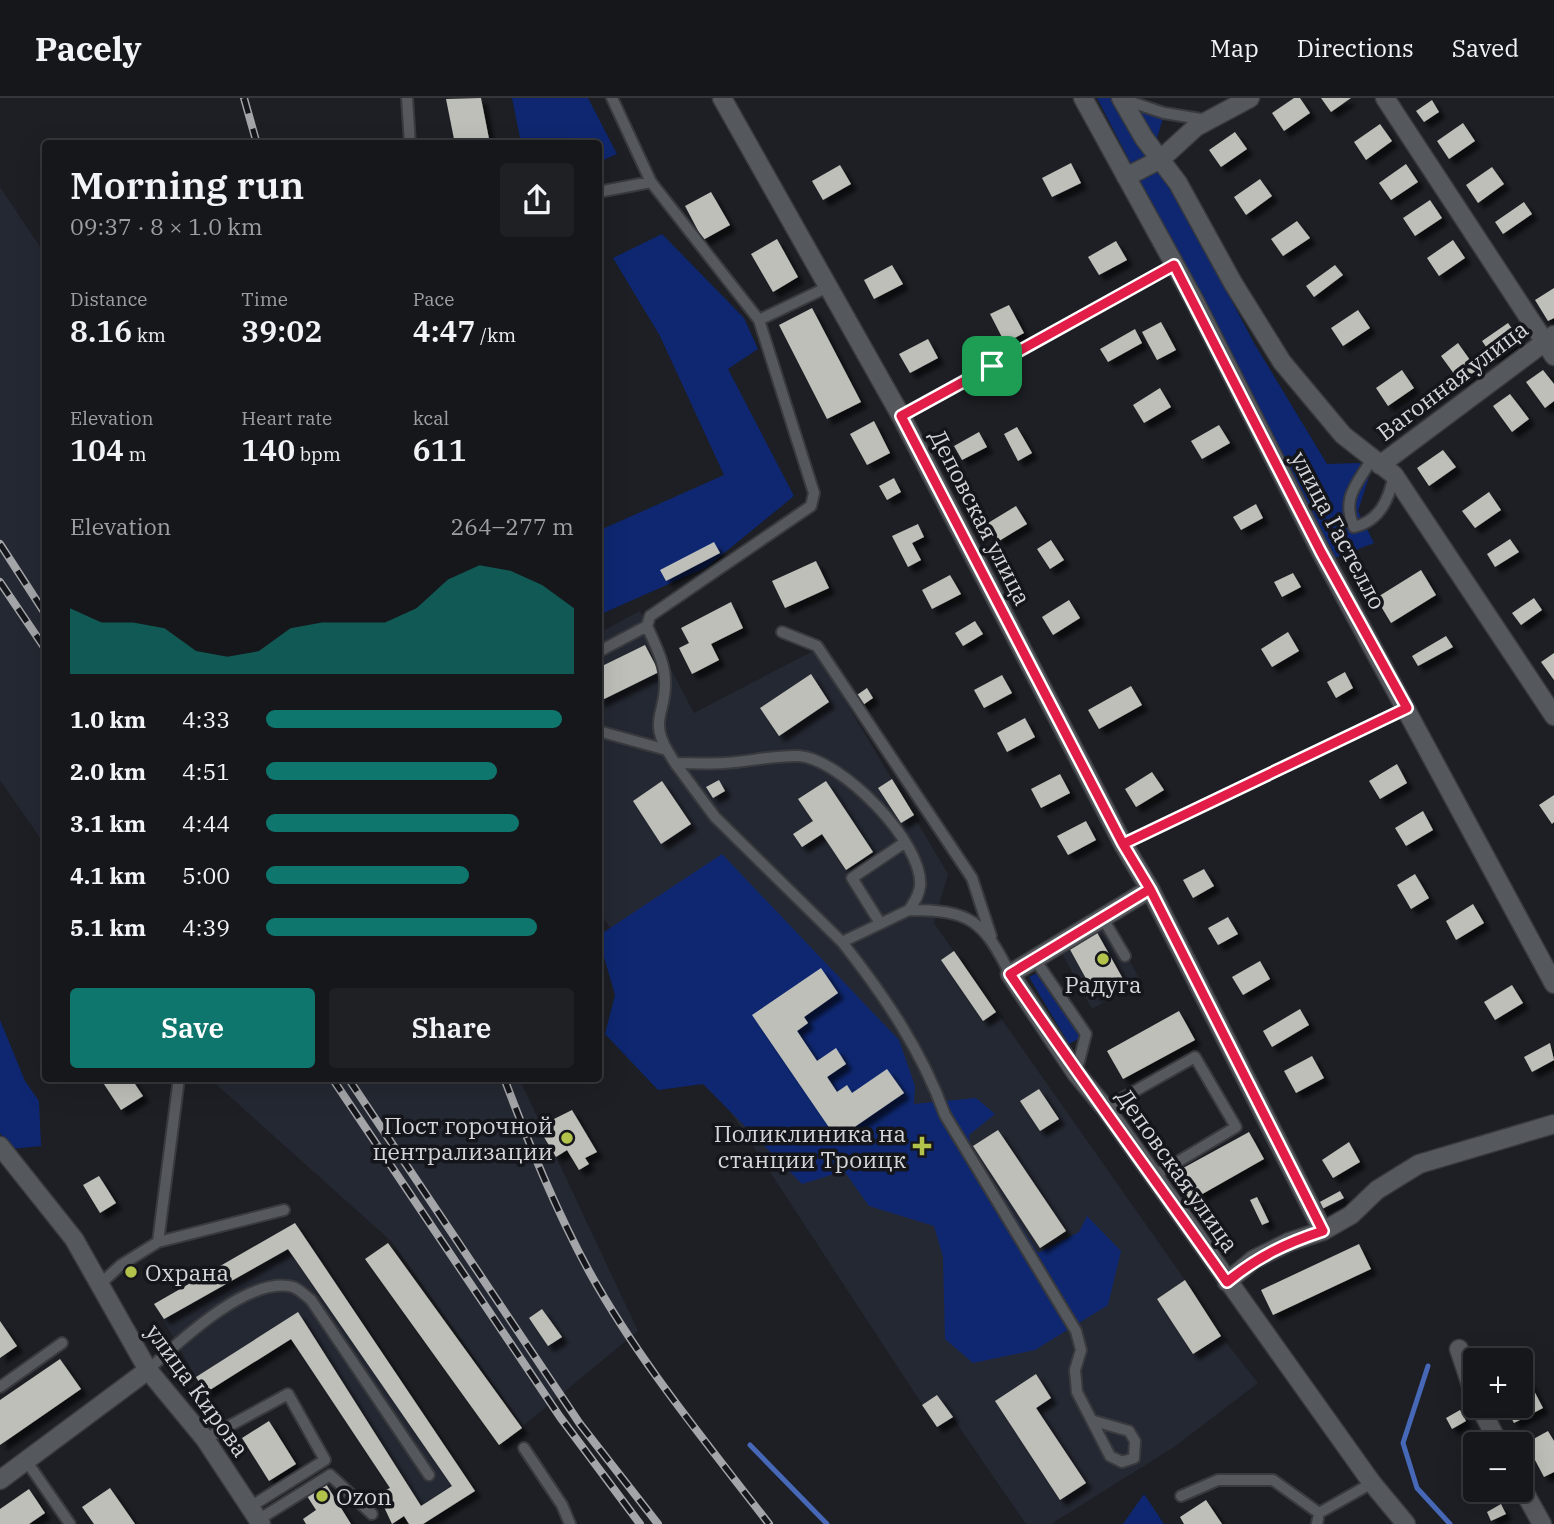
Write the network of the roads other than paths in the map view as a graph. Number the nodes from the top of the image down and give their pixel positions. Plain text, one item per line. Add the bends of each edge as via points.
1 (407, 98) edge
2 (612, 98) edge
3 (722, 98) edge
4 (1083, 98) edge
5 (1250, 98) edge
6 (1385, 98) edge
7 (1121, 99) edge
8 (1207, 120) junction
9 (410, 140) edge
10 (1161, 159) junction
11 (1126, 177) junction
12 (651, 182) junction
13 (602, 191) edge
14 (1174, 265) junction
15 (830, 286) junction
16 (759, 320) junction
17 (1551, 344) edge
18 (901, 416) junction
19 (1382, 466) junction
20 (648, 626) junction
21 (782, 632) dead end
22 (602, 650) edge
23 (1407, 708) junction
24 (1554, 716) edge
25 (602, 732) edge
26 (667, 750) junction
27 (675, 763) junction
28 (904, 843) junction
29 (1123, 844) junction
30 (1150, 889) junction
31 (909, 910) junction
32 (1102, 916) junction
33 (880, 923) junction
34 (991, 936) junction
35 (842, 942) junction
36 (1125, 956) dead end
37 (1034, 958) junction
38 (1010, 974) junction
39 (1554, 984) edge
40 (1076, 1073) junction
41 (178, 1082) edge
42 (1105, 1108) junction
43 (1554, 1124) edge
44 (4, 1158) edge
45 (1154, 1176) junction
46 (284, 1210) dead end
47 (1323, 1231) junction
48 (158, 1242) junction
49 (1227, 1282) junction
50 (99, 1285) junction
51 (62, 1343) dead end
52 (1459, 1349) dead end
53 (1463, 1361) edge
54 (148, 1370) junction
55 (0, 1387) edge
56 (1094, 1421) dead end
57 (205, 1439) junction
58 (524, 1448) dead end
59 (25, 1459) junction
60 (429, 1475) dead end
61 (0, 1480) edge
62 (1372, 1483) junction
63 (1181, 1496) dead end
64 (1530, 1502) edge
65 (372, 1514) dead end
66 (256, 1517) edge
67 (1318, 1519) edge
68 (71, 1524) edge
69 (570, 1524) edge
70 (1406, 1524) edge
71 (1542, 1524) edge

1 - 9 lane
2 - 12 lane
3 - 15 street, Деповская улица
4 - 11 street, улица Гастелло
5 - 8 street
6 - 17 street
7 - 8 lane
7 - 10 street, улица Гастелло
8 - 10 street
10 - 11 street
10 - 19 street, улица Гастелло via 1283,362 1343,435
11 - 14 street, улица Гастелло
12 - 13 lane
12 - 16 lane
14 - 18 lane
14 - 23 street, улица Гастелло
15 - 16 lane
15 - 18 street, Деповская улица
16 - 20 lane via 814,493 811,506 650,616
17 - 19 street, Вагонная улица
18 - 29 street, Деповская улица
19 - 19 lane via 1390,495 1379,513 1354,527 1347,512 1351,494
19 - 24 street, улица Гастелло
20 - 22 lane
20 - 26 lane via 665,668 666,688 657,719 658,734
21 - 34 lane via 817,646 972,878
23 - 29 lane
23 - 39 street, улица Гастелло
25 - 26 lane
26 - 27 lane
27 - 28 lane via 799,757 826,763 883,811
27 - 35 lane via 715,817
28 - 31 lane via 920,883
28 - 33 lane via 852,878
29 - 30 street, Деповская улица
30 - 32 street
30 - 47 street, Деповская улица
31 - 33 lane
31 - 34 lane via 937,909 973,921
32 - 36 lane
32 - 37 street
33 - 35 lane
34 - 38 lane
35 - 56 lane via 915,1047 945,1115 1076,1331 1081,1350 1077,1392
37 - 38 street
37 - 40 lane via 1086,1034
38 - 40 street, Деповская улица
40 - 42 street, Деповская улица
41 - 48 lane
42 - 45 street, Деповская улица
42 - 45 lane via 1195,1057 1236,1127
43 - 47 street via 1419,1164
44 - 50 street, улица Кирова via 53,1209
45 - 49 street, Деповская улица
46 - 48 lane
47 - 49 street via 1253,1260
48 - 50 lane
49 - 62 street, Деповская улица
50 - 54 street, улица Кирова
51 - 55 lane
52 - 53 street
54 - 57 street, улица Кирова
54 - 59 street
54 - 60 lane via 189,1333 244,1296 273,1287 294,1287 311,1300
57 - 66 street, улица Кирова
57 - 66 lane via 288,1394 325,1460
58 - 69 lane
59 - 61 street
59 - 68 lane
62 - 67 lane
62 - 70 street, Деповская улица
63 - 67 lane via 1218,1480 1273,1480
64 - 71 street
65 - 66 lane via 330,1475

